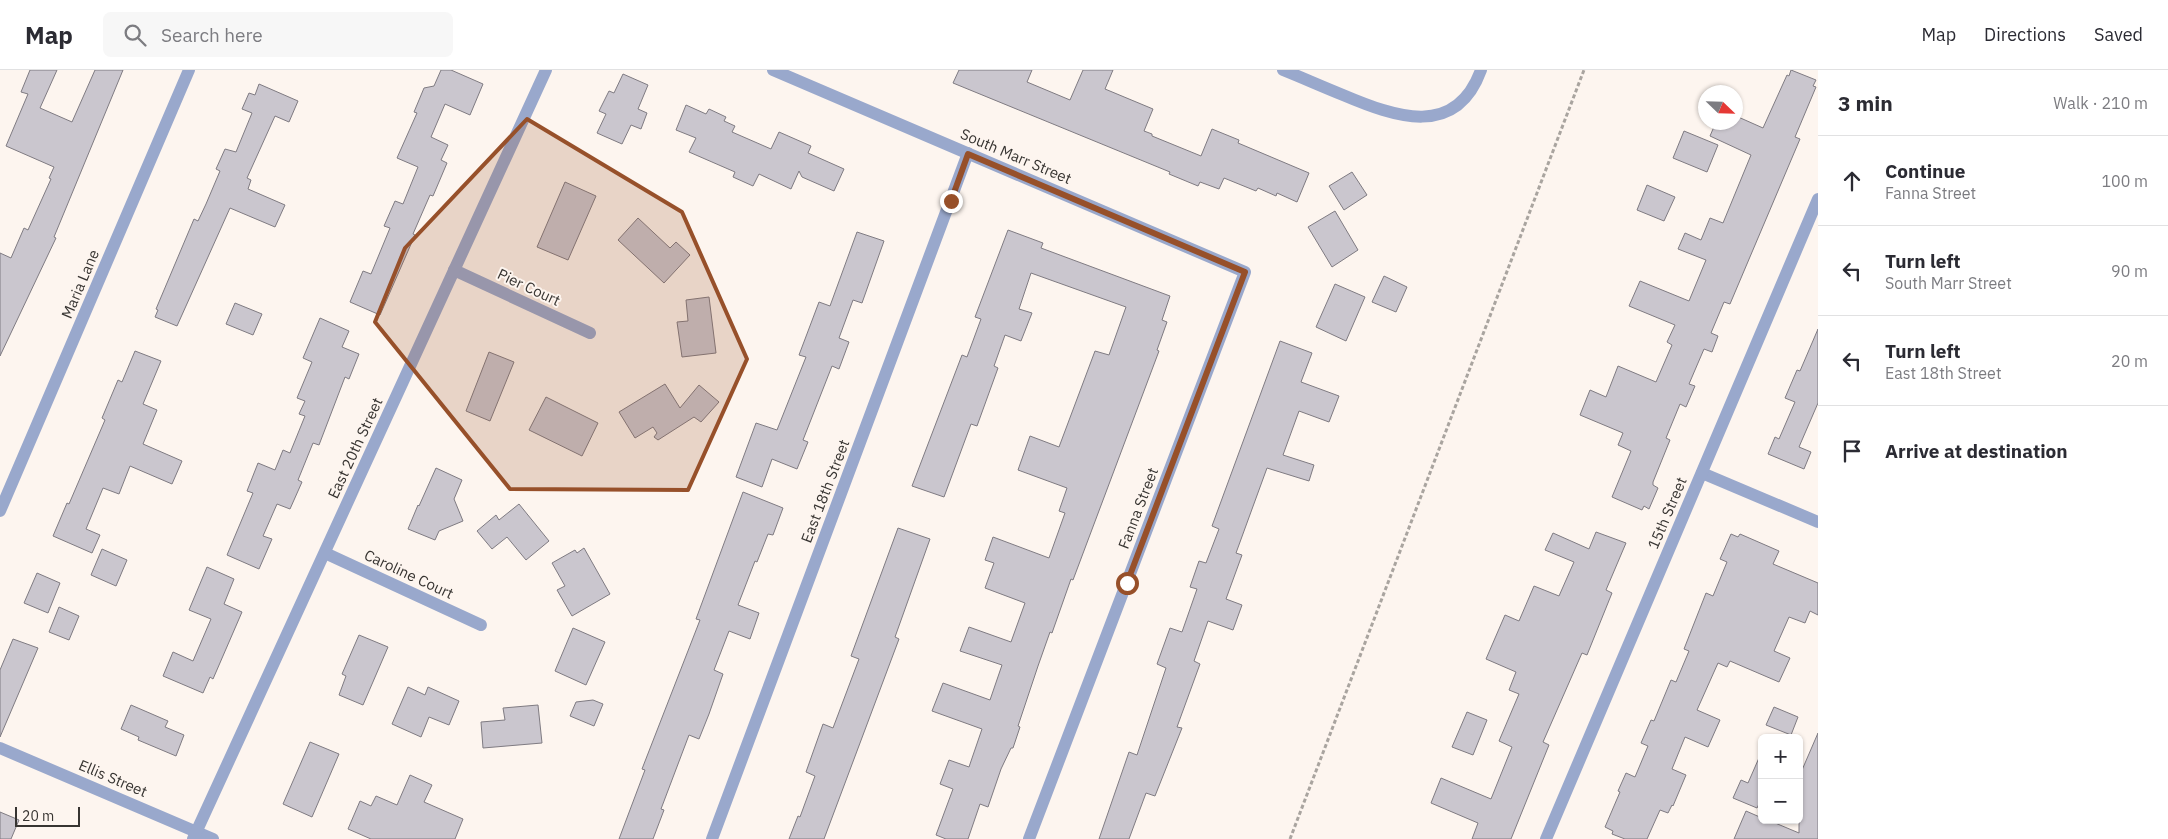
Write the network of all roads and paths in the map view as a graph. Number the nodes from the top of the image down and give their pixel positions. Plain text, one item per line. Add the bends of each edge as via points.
1 (189, 70) edge
2 (546, 70) edge
3 (773, 70) edge
4 (1283, 70) edge
5 (1481, 70) edge
6 (1584, 70) edge
7 (968, 154) junction
8 (1818, 199) edge
9 (454, 270) junction
10 (1245, 272) joint
11 (590, 333) dead end
12 (1702, 473) junction
13 (0, 510) edge
14 (1818, 522) edge
15 (324, 553) junction
16 (480, 625) dead end
17 (0, 748) edge
18 (195, 836) edge
19 (213, 839) edge
20 (712, 839) edge
21 (1029, 839) edge
22 (1290, 839) edge
23 (1546, 839) edge

1 - 13 street, Maria Lane
2 - 9 street, East 20th Street
3 - 7 street, South Marr Street
4 - 5 street via 1368,106 1425,118 1458,105 1473,89
6 - 22 path
7 - 10 street, South Marr Street
7 - 20 street, East 18th Street
8 - 12 street, 15th Street
9 - 11 street, Pier Court
9 - 15 street, East 20th Street
10 - 21 street, Fanna Street
12 - 14 street
12 - 23 street, 15th Street
15 - 16 street, Caroline Court
15 - 18 street, East 20th Street
17 - 18 street, Ellis Street
18 - 19 street, Ellis Street

